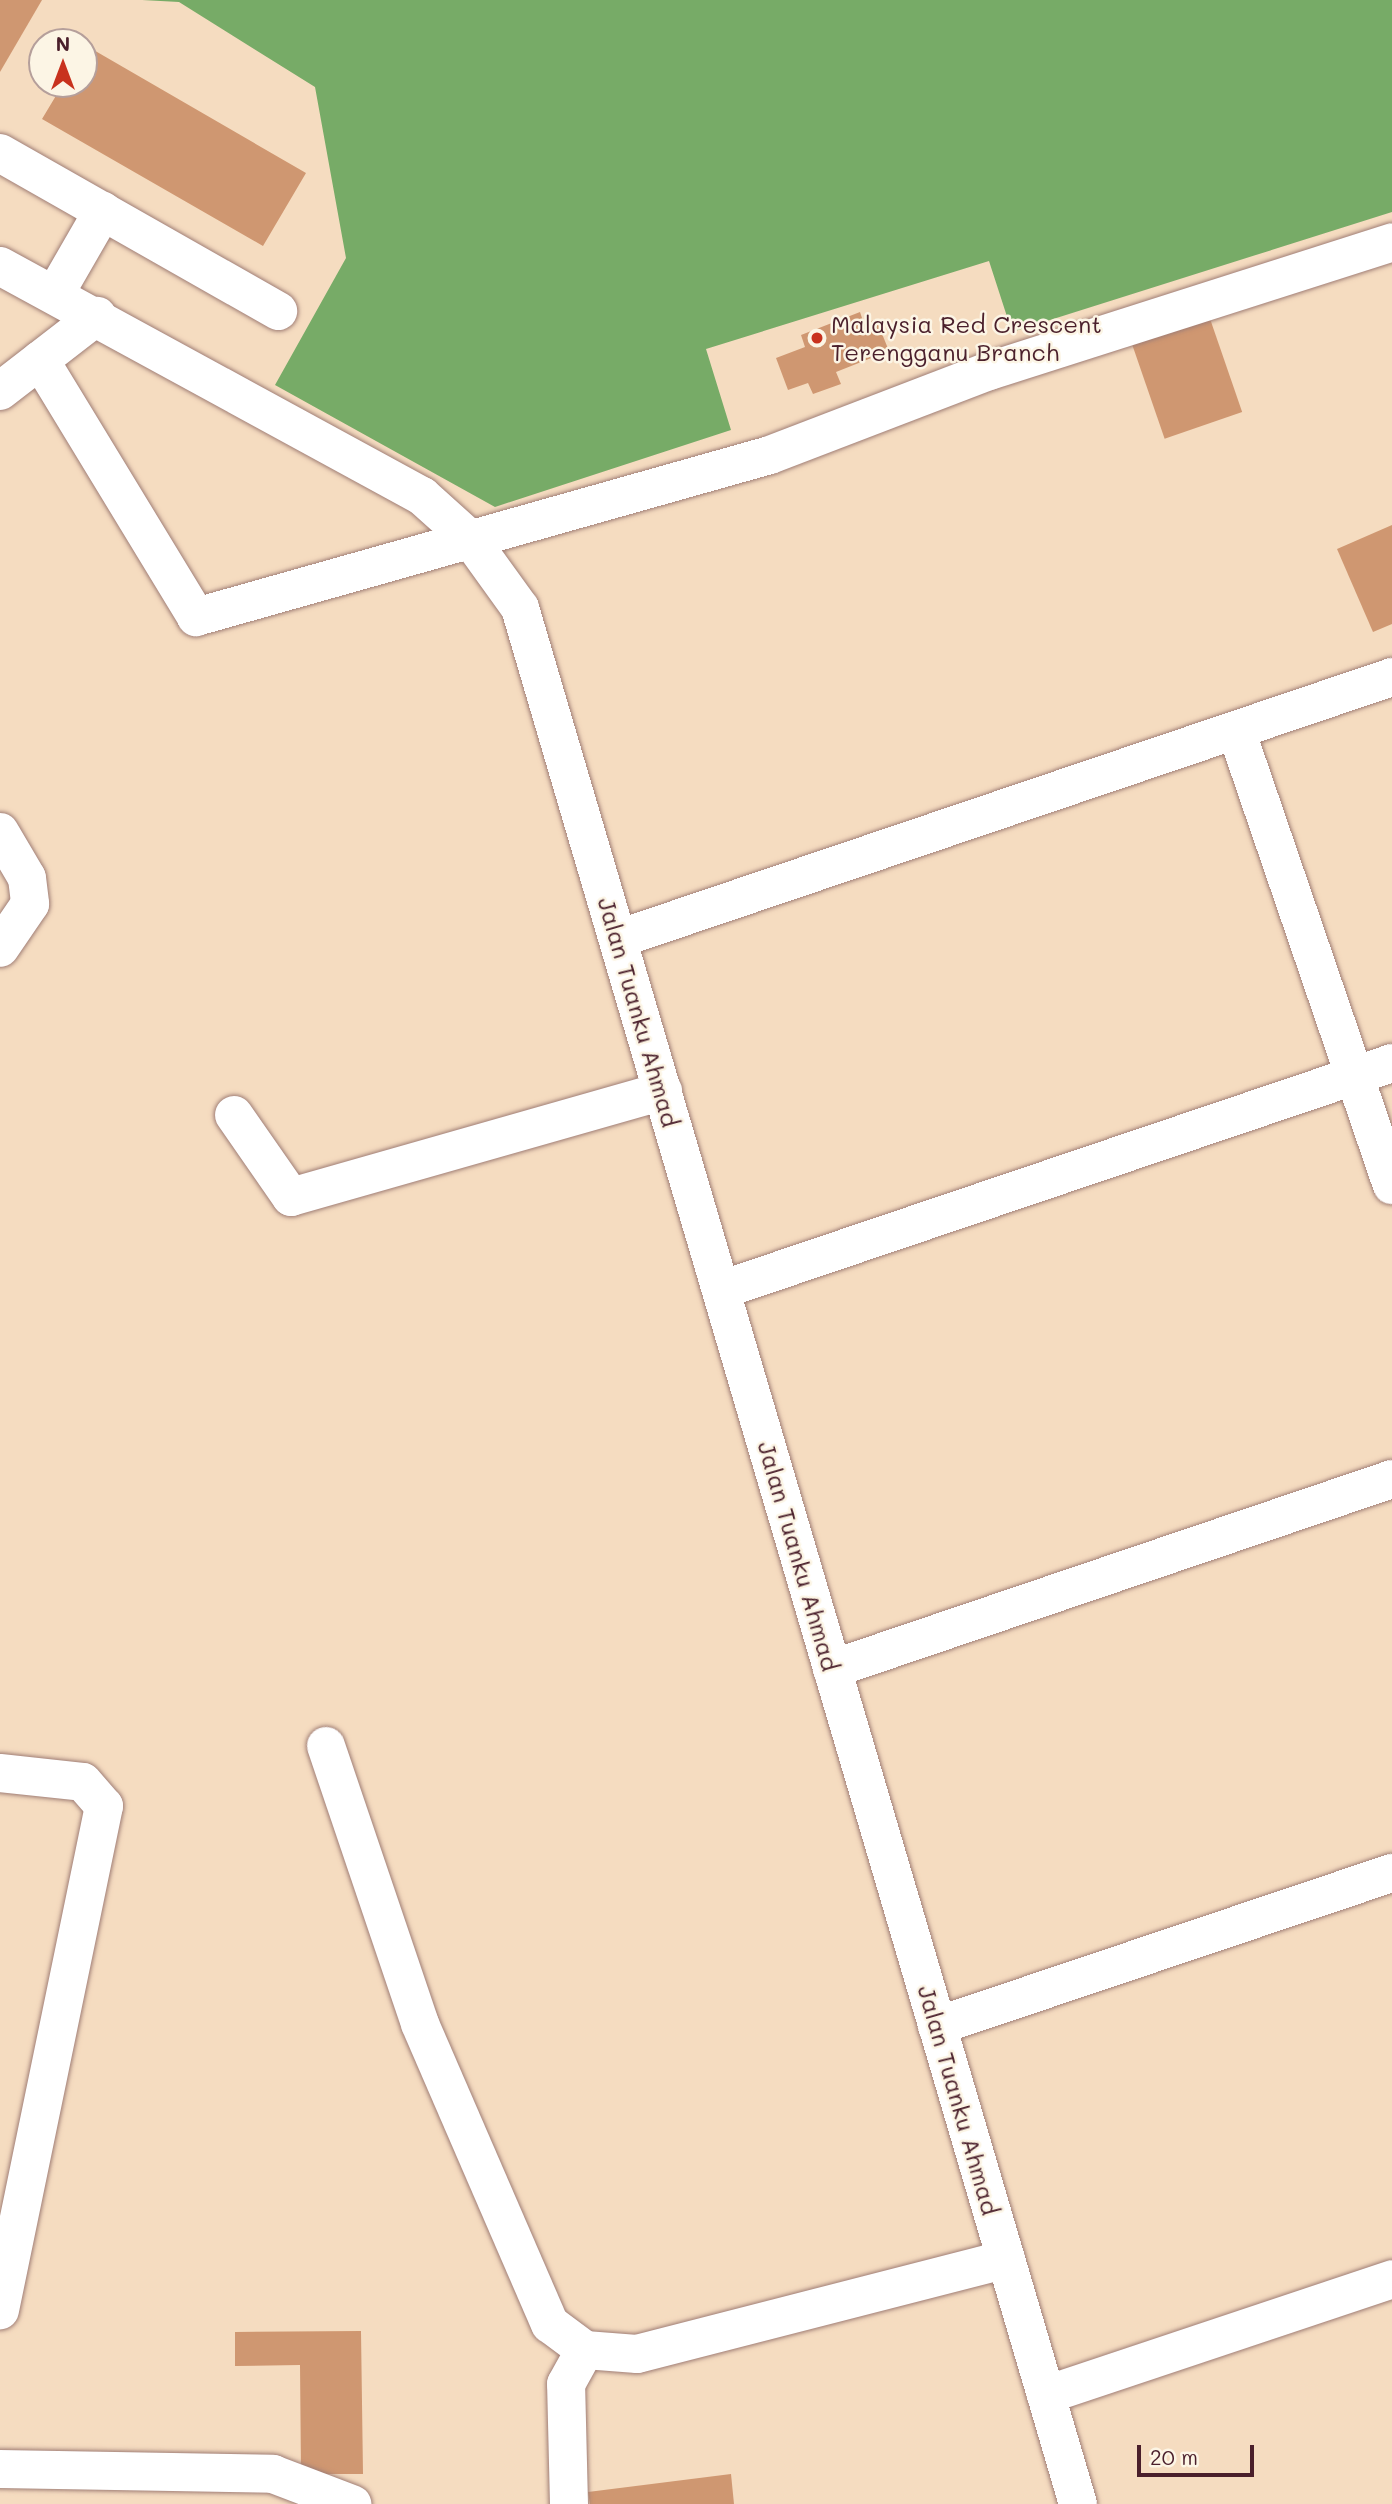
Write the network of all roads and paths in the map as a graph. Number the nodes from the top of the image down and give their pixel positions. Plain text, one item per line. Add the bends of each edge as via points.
1 (0, 153) edge
2 (103, 211) junction
3 (1392, 242) edge
4 (0, 266) edge
5 (55, 294) junction
6 (278, 311) dead end
7 (97, 316) junction
8 (40, 360) junction
9 (0, 391) edge
10 (471, 540) junction
11 (1392, 677) edge
12 (1236, 730) junction
13 (0, 832) edge
14 (618, 939) junction
15 (0, 948) edge
16 (1392, 1063) edge
17 (1355, 1076) junction
18 (663, 1091) junction
19 (234, 1115) dead end
20 (1392, 1185) edge
21 (721, 1290) junction
22 (1392, 1479) edge
23 (832, 1669) junction
24 (326, 1746) dead end
25 (0, 1773) edge
26 (1392, 1873) edge
27 (937, 2026) junction
28 (1006, 2259) junction
29 (1392, 2279) edge
30 (0, 2310) edge
31 (585, 2350) junction
32 (1046, 2395) junction
33 (0, 2469) edge
34 (352, 2504) edge
35 (569, 2504) edge
36 (1078, 2504) edge

1 - 2 street
2 - 5 street
2 - 6 street
3 - 10 street via 989,371 769,455
4 - 5 street, Jalan Tuanku Ahmad
5 - 7 street, Jalan Tuanku Ahmad
7 - 8 street
7 - 10 street, Jalan Tuanku Ahmad via 422,496
8 - 9 street
8 - 10 street via 196,617
10 - 14 street, Jalan Tuanku Ahmad via 520,608
11 - 12 street
12 - 14 street
12 - 17 street
13 - 15 street via 27,878 30,904
14 - 18 street, Jalan Tuanku Ahmad
16 - 17 street
17 - 20 street
17 - 21 street
18 - 19 street via 290,1197
18 - 21 street, Jalan Tuanku Ahmad
21 - 23 street, Jalan Tuanku Ahmad
22 - 23 street
23 - 27 street, Jalan Tuanku Ahmad
24 - 31 street via 420,2024 531,2284 550,2324
25 - 30 street via 83,1782 104,1806
26 - 27 street
27 - 28 street, Jalan Tuanku Ahmad
28 - 31 street via 637,2354
28 - 32 street, Jalan Tuanku Ahmad
29 - 32 street
31 - 35 street via 566,2384
32 - 36 street, Jalan Tuanku Ahmad
33 - 34 street via 273,2474

